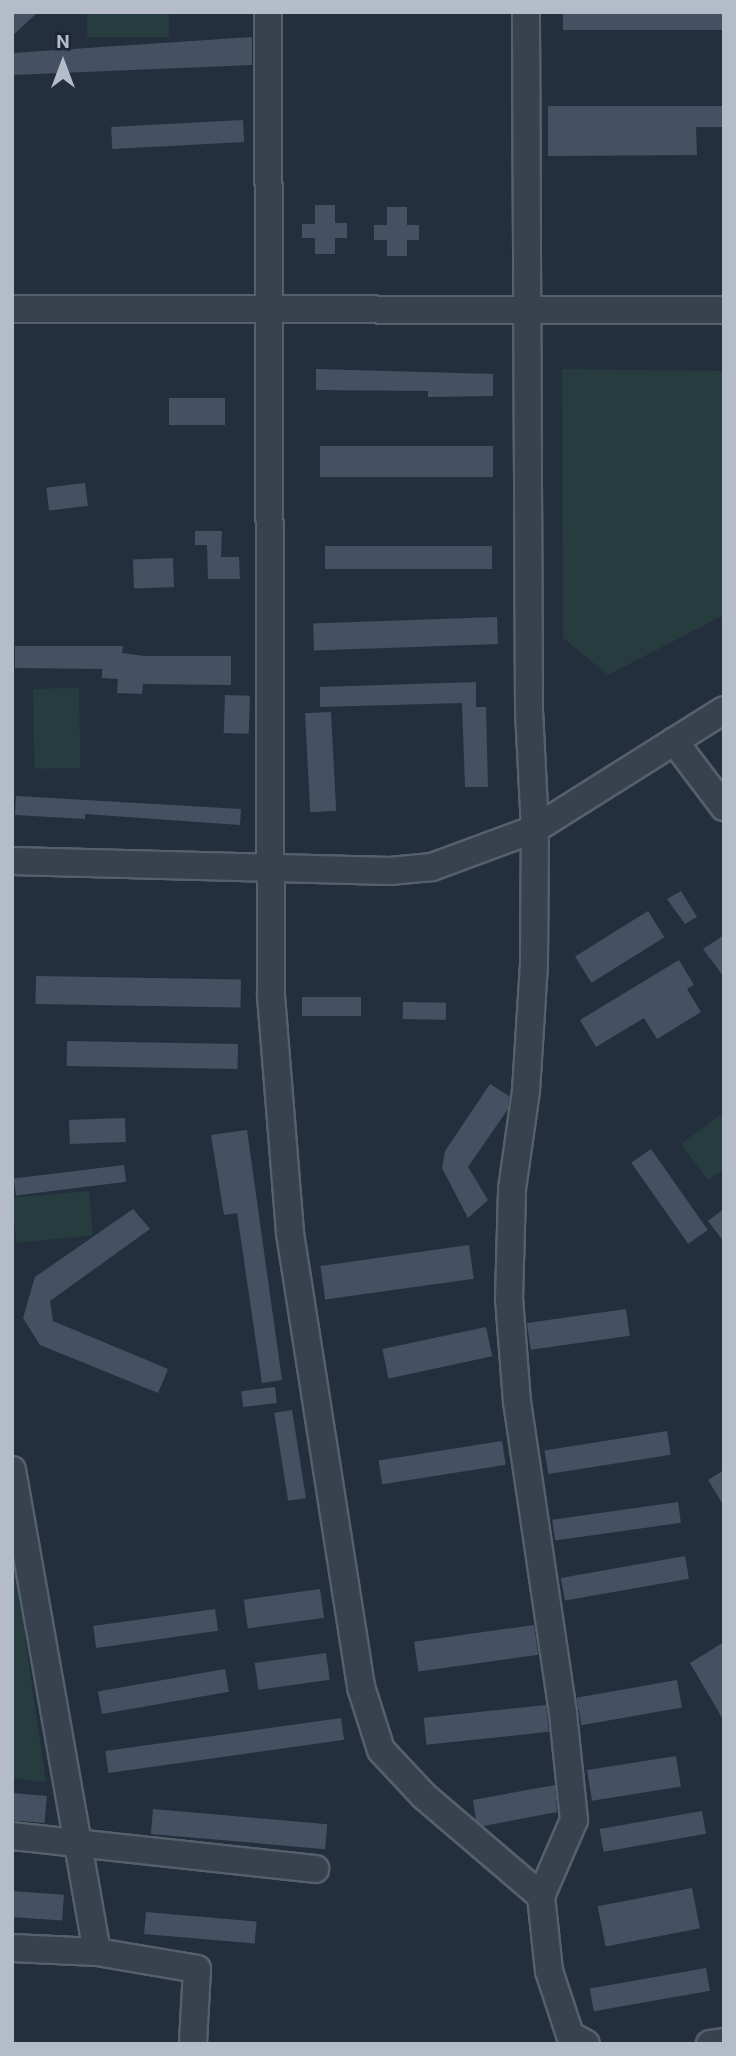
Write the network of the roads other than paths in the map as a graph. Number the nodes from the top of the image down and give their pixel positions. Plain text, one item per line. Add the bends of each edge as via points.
1 (268, 12) edge
2 (526, 12) edge
3 (12, 309) edge
4 (530, 310) junction
5 (724, 310) edge
6 (268, 312) junction
7 (724, 710) edge
8 (674, 741) junction
9 (724, 807) edge
10 (535, 829) junction
11 (12, 862) edge
12 (269, 866) junction
13 (12, 1470) edge
14 (12, 1836) edge
15 (80, 1842) junction
16 (315, 1869) dead end
17 (541, 1896) junction
18 (12, 1948) edge
19 (97, 1952) junction
20 (724, 2042) edge
21 (193, 2044) edge
22 (586, 2044) edge
23 (710, 2044) edge

1 - 6 lane
2 - 4 lane
3 - 6 lane
4 - 5 lane
4 - 6 lane
4 - 10 lane via 529,709
6 - 12 lane
7 - 8 lane
8 - 9 lane
8 - 10 lane
10 - 12 lane via 432,867 390,871
10 - 17 lane via 534,964 526,1091 512,1189 509,1299 517,1402 563,1713 574,1820
11 - 12 lane
12 - 17 lane via 271,996 290,1233 361,1687 381,1750 424,1796
13 - 15 lane
14 - 15 lane
15 - 16 lane
15 - 19 lane
17 - 22 lane via 549,1971 570,2035
18 - 19 lane
19 - 21 lane via 197,1969
20 - 23 lane

